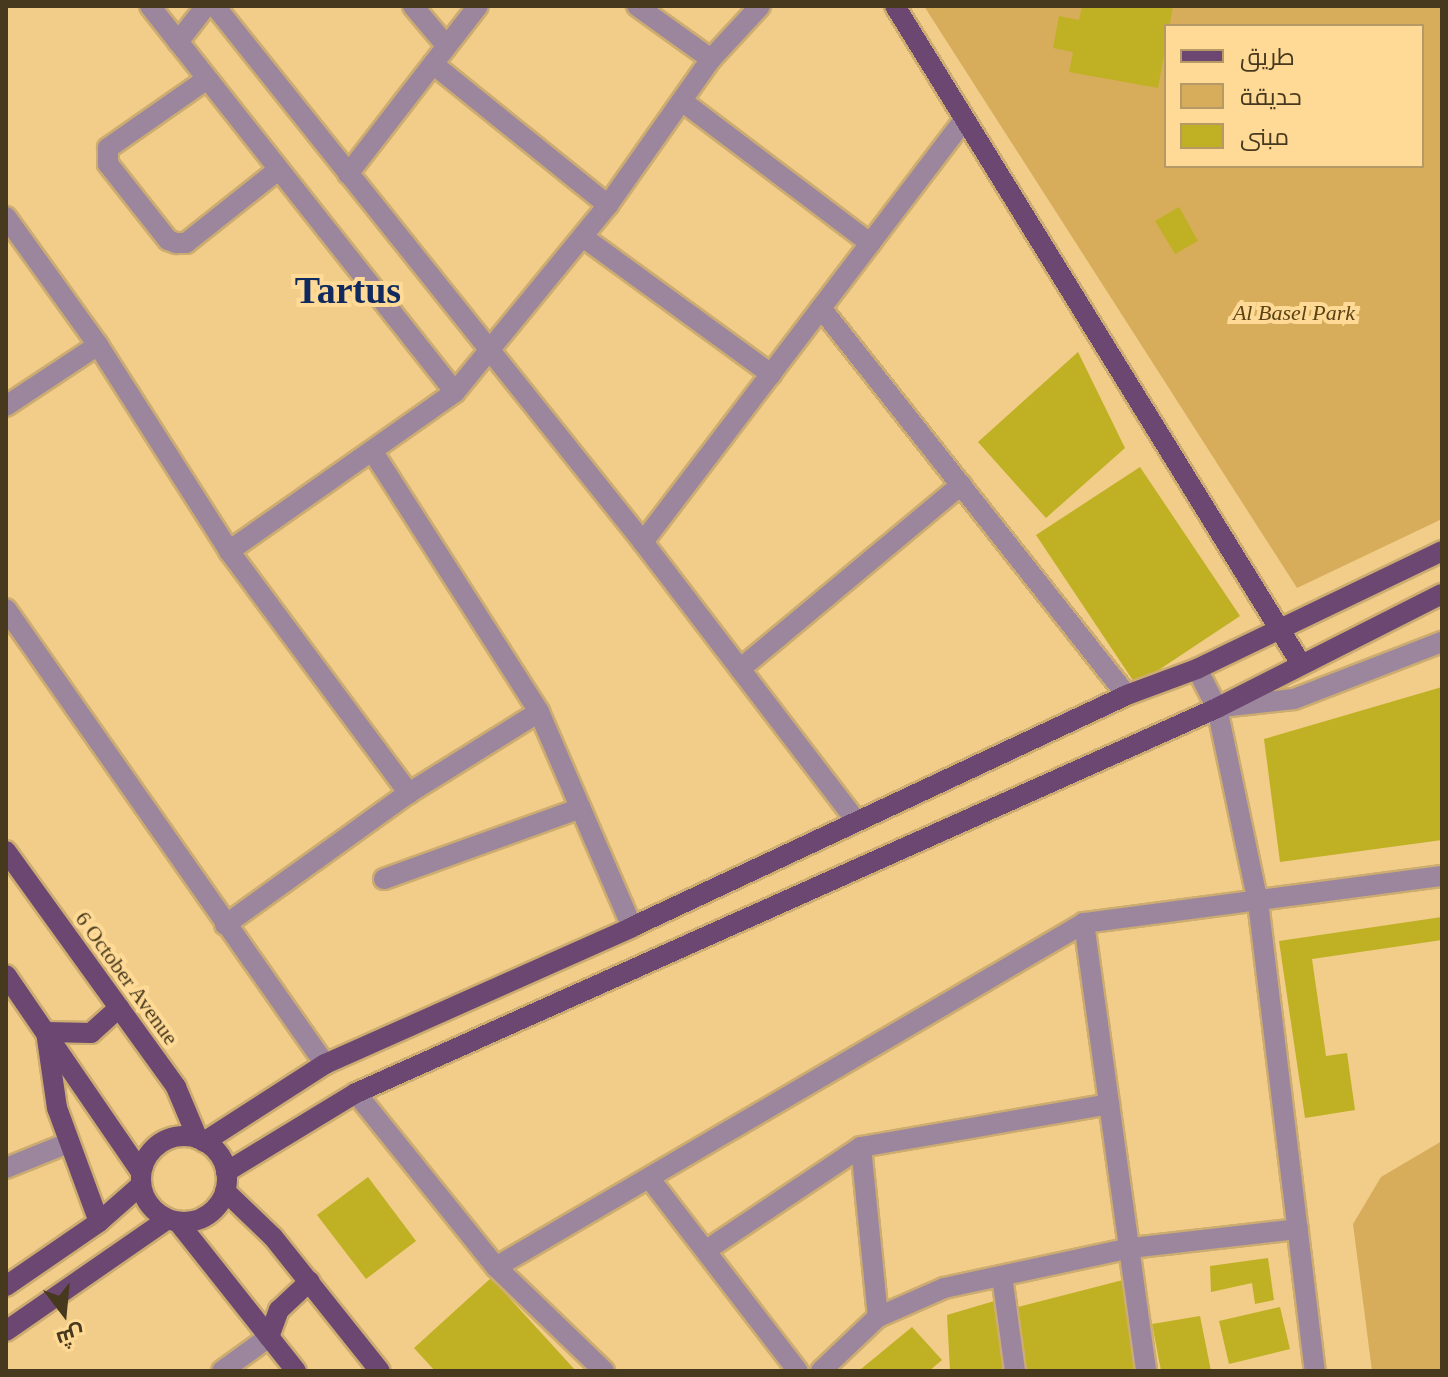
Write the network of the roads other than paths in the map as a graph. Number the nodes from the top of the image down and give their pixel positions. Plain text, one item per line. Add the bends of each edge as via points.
1 (150, 6) edge
2 (206, 6) edge
3 (215, 6) edge
4 (413, 6) edge
5 (478, 6) edge
6 (637, 6) edge
7 (760, 6) edge
8 (895, 6) edge
9 (178, 42) junction
10 (445, 44) junction
11 (711, 59) junction
12 (433, 64) junction
13 (207, 79) junction
14 (682, 101) junction
15 (964, 120) junction
16 (277, 171) junction
17 (348, 174) junction
18 (608, 205) junction
19 (6, 217) edge
20 (583, 237) junction
21 (870, 243) junction
22 (821, 308) junction
23 (98, 345) junction
24 (488, 350) junction
25 (771, 374) junction
26 (455, 392) junction
27 (6, 406) edge
28 (373, 452) junction
29 (961, 485) junction
30 (643, 542) junction
31 (229, 551) junction
32 (1442, 551) edge
33 (1442, 594) edge
34 (6, 609) edge
35 (1281, 628) junction
36 (1442, 642) edge
37 (1301, 664) junction
38 (740, 669) junction
39 (1197, 669) junction
40 (1127, 695) junction
41 (1217, 708) junction
42 (539, 712) junction
43 (409, 793) junction
44 (581, 808) junction
45 (856, 821) junction
46 (6, 851) edge
47 (1442, 876) edge
48 (384, 879) dead end
49 (1258, 902) junction
50 (1084, 923) junction
51 (225, 925) junction
52 (632, 927) junction
53 (6, 975) edge
54 (119, 1008) junction
55 (46, 1032) junction
56 (325, 1064) junction
57 (356, 1093) junction
58 (1109, 1104) junction
59 (201, 1140) junction
60 (68, 1143) junction
61 (861, 1147) junction
62 (6, 1168) edge
63 (141, 1178) junction
64 (650, 1179) junction
65 (226, 1181) junction
66 (173, 1220) junction
67 (99, 1222) junction
68 (1298, 1229) junction
69 (1131, 1248) junction
70 (708, 1249) junction
71 (496, 1267) junction
72 (1002, 1276) junction
73 (310, 1281) junction
74 (6, 1286) edge
75 (878, 1317) junction
76 (6, 1331) edge
77 (269, 1337) junction
78 (222, 1371) edge
79 (296, 1371) edge
80 (380, 1371) edge
81 (604, 1371) edge
82 (798, 1371) edge
83 (821, 1371) edge
84 (1015, 1371) edge
85 (1146, 1371) edge
86 (1315, 1371) edge

1 - 9 street
2 - 9 street
3 - 17 street
4 - 10 street
5 - 10 street
6 - 11 street
7 - 11 street
8 - 15 main road
9 - 13 street
10 - 12 street
11 - 14 street
12 - 17 street
12 - 18 street
13 - 16 street
13 - 16 street via 108,148 108,164 168,240 176,243 186,243
14 - 18 street
14 - 21 street
15 - 21 street
15 - 35 main road
16 - 26 street
17 - 24 street
18 - 20 street
19 - 23 street
20 - 24 street
20 - 25 street
21 - 22 street
22 - 25 street
22 - 29 street
23 - 27 street
23 - 31 street
24 - 26 street
24 - 30 street
25 - 30 street
26 - 28 street
28 - 31 street
28 - 42 street
29 - 38 street
29 - 40 street
30 - 38 street
31 - 43 street
32 - 35 main road
33 - 37 main road
34 - 51 street
35 - 37 main road
35 - 39 main road
36 - 41 street via 1294,699
37 - 41 main road
38 - 45 street
39 - 40 main road
39 - 41 street
40 - 45 main road
41 - 49 street
41 - 57 main road
42 - 43 street
42 - 44 street
43 - 51 street
44 - 48 street
44 - 52 street
45 - 52 main road
46 - 54 main road, 6 October Avenue
47 - 49 street
49 - 50 street
49 - 68 street
50 - 58 street
50 - 64 street
51 - 56 street
52 - 56 main road
53 - 55 main road
54 - 55 main road via 91,1033
54 - 59 main road, 6 October Avenue via 176,1087
55 - 60 main road via 51,1079
55 - 63 main road
56 - 59 main road
57 - 65 main road
57 - 71 street
58 - 61 street
58 - 69 street
59 - 63 main road via 162,1142
59 - 65 main road
60 - 62 street
60 - 67 main road
61 - 70 street
61 - 75 street
63 - 66 main road via 146,1199
63 - 67 main road
64 - 70 street
64 - 71 street
65 - 66 main road via 207,1215
65 - 73 main road
66 - 76 main road
66 - 77 main road
67 - 74 main road
68 - 69 street
68 - 86 street
69 - 72 street
69 - 85 street
70 - 82 street
71 - 81 street
72 - 75 street via 944,1288
72 - 84 street
73 - 77 main road via 288,1298
73 - 80 main road
75 - 83 street
77 - 78 street
77 - 79 main road

